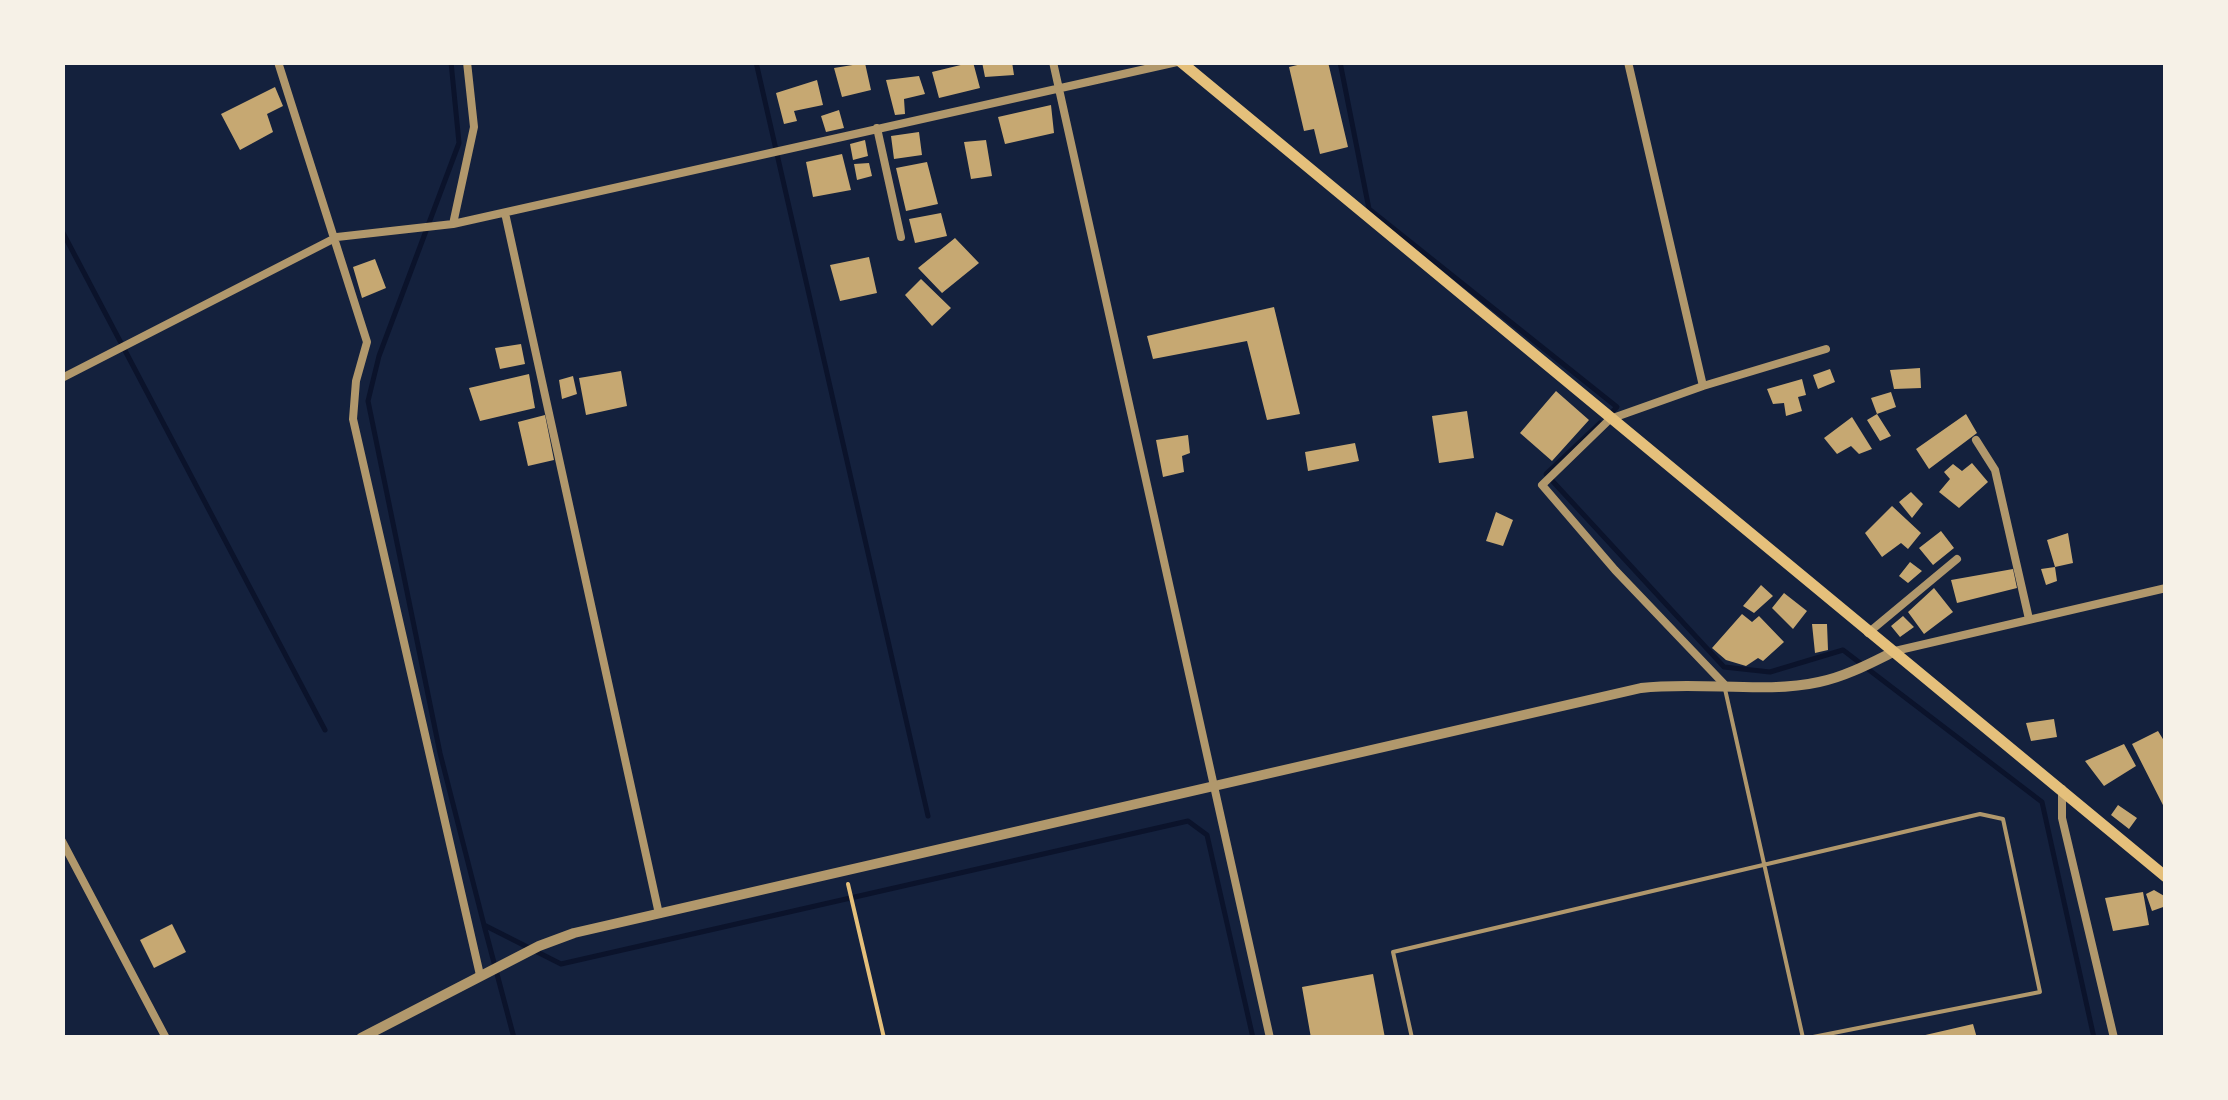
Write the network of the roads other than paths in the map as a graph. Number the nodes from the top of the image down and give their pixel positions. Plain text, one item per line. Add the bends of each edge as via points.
1 (278, 62) edge
2 (467, 62) edge
3 (1053, 62) edge
4 (1180, 62) edge
5 (1628, 62) edge
6 (1058, 87) junction
7 (878, 128) junction
8 (505, 213) junction
9 (453, 224) junction
10 (337, 237) junction
11 (901, 237) dead end
12 (1826, 349) dead end
13 (62, 378) edge
14 (1703, 386) junction
15 (1610, 419) junction
16 (1976, 440) dead end
17 (1957, 560) dead end
18 (2166, 588) edge
19 (2029, 619) junction
20 (1868, 633) junction
21 (1891, 652) junction
22 (1724, 684) junction
23 (1218, 788) junction
24 (2062, 789) junction
25 (62, 841) edge
26 (1764, 864) junction
27 (2166, 877) edge
28 (659, 914) junction
29 (480, 975) junction
30 (166, 1038) edge
31 (361, 1038) edge
32 (1270, 1038) edge
33 (1412, 1038) edge
34 (1806, 1038) edge
35 (2114, 1038) edge

1 - 10 street
2 - 9 street via 474,126
3 - 6 street
4 - 6 street
4 - 15 main road
5 - 14 street
6 - 7 street
6 - 23 street
7 - 8 street
7 - 11 street
8 - 9 street
8 - 28 street
9 - 10 street
10 - 13 street
10 - 29 street via 367,342 353,418
12 - 14 street
14 - 15 street
15 - 20 main road
15 - 22 street via 1542,485
16 - 19 street via 1995,470
17 - 20 street
18 - 19 street
19 - 21 street
20 - 21 main road
21 - 22 street via 1820,682
21 - 24 main road
22 - 23 street via 1641,688
22 - 26 lane
23 - 28 street
23 - 32 street
24 - 27 main road
24 - 35 street via 2062,818
25 - 30 street
26 - 33 lane via 1392,952
26 - 34 lane
26 - 34 lane via 1980,814 2003,819 2040,992
28 - 29 street via 574,932
29 - 31 street

